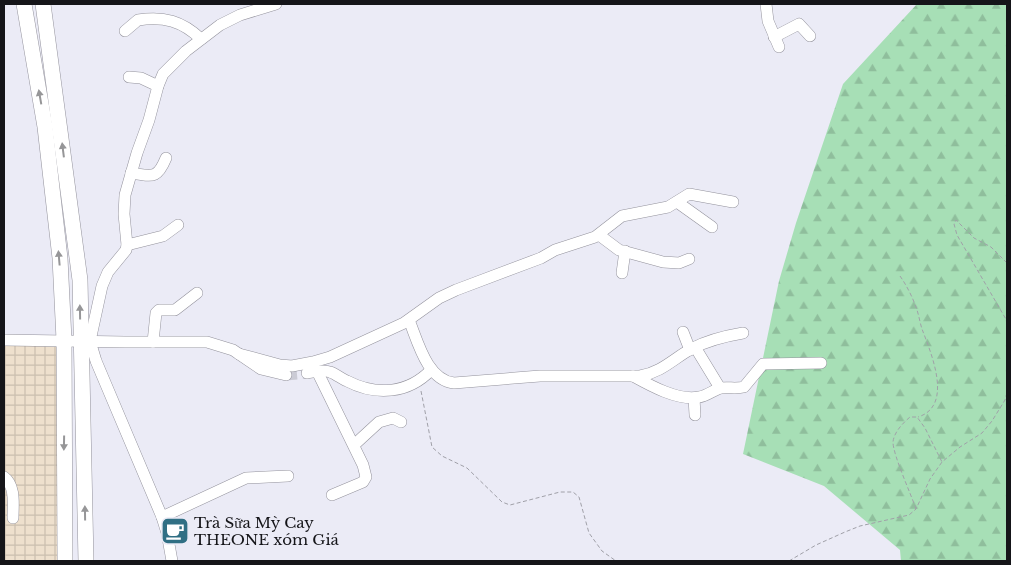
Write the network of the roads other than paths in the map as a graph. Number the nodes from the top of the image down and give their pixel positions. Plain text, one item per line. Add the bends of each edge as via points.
1 (276, 4) edge
2 (766, 4) edge
3 (44, 8) edge
4 (25, 10) edge
5 (125, 32) dead end
6 (810, 36) dead end
7 (201, 39) junction
8 (129, 77) dead end
9 (158, 86) junction
10 (166, 158) dead end
11 (130, 173) junction
12 (677, 202) junction
13 (733, 202) dead end
14 (178, 225) dead end
15 (712, 227) dead end
16 (599, 234) junction
17 (128, 245) junction
18 (624, 251) junction
19 (690, 259) dead end
20 (622, 273) dead end
21 (197, 293) dead end
22 (409, 320) junction
23 (683, 332) dead end
24 (743, 333) dead end
25 (4, 340) edge
26 (64, 340) junction
27 (85, 341) junction
28 (153, 342) junction
29 (692, 349) junction
30 (239, 354) junction
31 (821, 362) dead end
32 (431, 370) junction
33 (286, 375) tunnel mouth
34 (632, 376) junction
35 (720, 388) junction
36 (694, 398) junction
37 (695, 415) dead end
38 (401, 422) dead end
39 (354, 444) junction
40 (288, 476) dead end
41 (4, 478) edge
42 (332, 495) dead end
43 (162, 517) junction
44 (13, 518) dead end
45 (65, 561) edge
46 (86, 561) edge
47 (172, 561) edge

1 - 7 street via 220,25
2 - 6 street via 776,42 799,24
3 - 4 main road
27 -> 3 main road
26 -> 4 main road via 60,258 46,136
5 - 7 street via 138,20 165,20 182,24
7 - 9 street via 173,62
8 - 9 street via 144,79
9 - 11 street
10 - 11 street via 161,170 153,176
11 - 17 street via 124,214
12 - 13 street via 694,194
12 - 15 street
12 - 16 street via 661,210 622,216
14 - 17 street via 163,236
16 - 18 street
16 - 22 street via 456,290
17 - 27 street via 108,272
18 - 19 street via 673,264
18 - 20 street
21 - 28 street via 174,310 156,313
22 - 30 street via 348,350 313,362 280,365
22 - 32 street
23 - 29 street
24 - 29 street
25 - 26 street
26 - 27 street
26 -> 45 main road
27 - 28 street
27 - 43 street
46 -> 27 main road
28 - 30 street via 207,342
29 - 34 street via 661,370
29 - 35 street
30 - 33 street via 261,369
31 - 35 street via 764,364 744,387
32 - 34 street via 445,382 454,383 540,376
32 - 39 street via 419,381 403,388 379,391 348,382 329,371 312,372
34 - 36 street via 660,390
35 - 36 street
36 - 37 street
38 - 39 street via 393,418 379,422
39 - 42 street via 366,476 363,482
40 - 43 street via 246,478
41 - 44 street via 9,481 13,493
43 - 47 street

